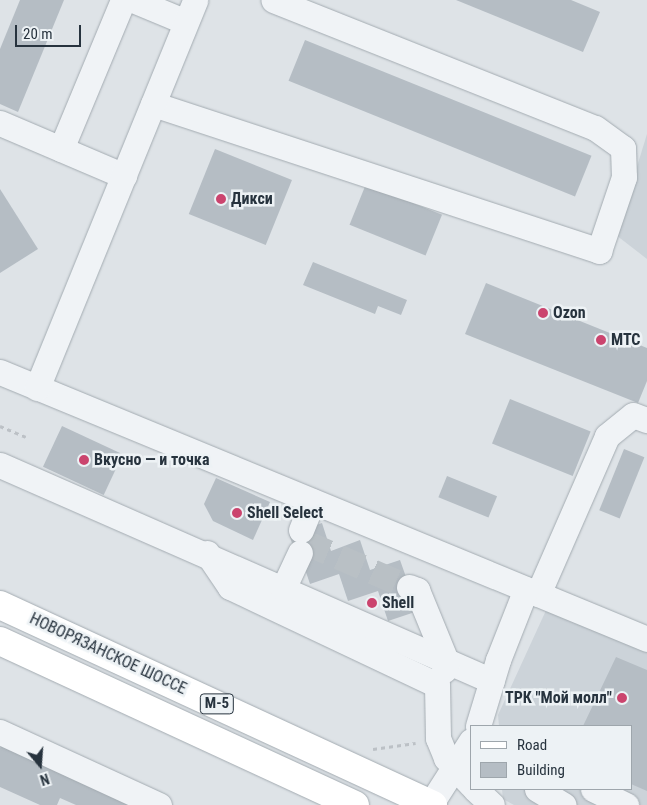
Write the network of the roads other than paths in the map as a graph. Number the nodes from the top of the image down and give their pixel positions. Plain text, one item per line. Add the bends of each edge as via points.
1 (124, 0) edge
2 (133, 0) edge
3 (274, 0) edge
4 (191, 11) edge
5 (153, 104) junction
6 (0, 123) edge
7 (61, 149) junction
8 (124, 176) junction
9 (0, 372) edge
10 (37, 388) junction
11 (647, 420) edge
12 (0, 466) edge
13 (313, 501) junction
14 (207, 553) junction
15 (409, 587) tunnel mouth
16 (283, 589) junction
17 (532, 592) junction
18 (0, 605) edge
19 (647, 639) edge
20 (0, 641) edge
21 (442, 674) junction
22 (492, 681) junction
23 (478, 725) edge
24 (0, 732) edge
25 (470, 745) edge
26 (462, 777) edge
27 (540, 790) edge
28 (595, 790) edge
29 (159, 805) edge
30 (356, 805) edge
31 (432, 805) edge
32 (564, 805) edge
33 (626, 805) edge

1 - 7 street
2 - 4 street
3 - 5 street via 594,128 623,148 624,177 599,252
4 - 5 street
5 - 8 street
6 - 7 street
7 - 8 street
8 - 10 street
9 - 10 street
10 - 13 street
11 - 17 street via 633,415 607,436
12 - 14 street
13 - 16 street
13 - 17 street
14 - 16 street
14 - 21 street via 230,587
15 - 21 street via 417,590
16 - 21 street
17 - 19 street
17 - 22 street
18 - 31 main road, НОВОРЯЗАНСКОЕ ШОССЕ / М-5
20 - 30 main road, НОВОРЯЗАНСКОЕ ШОССЕ / М-5
21 - 22 street
21 - 26 street via 438,738
22 - 23 street
24 - 29 street
25 - 26 street
26 - 31 street
27 - 32 street
28 - 33 street

